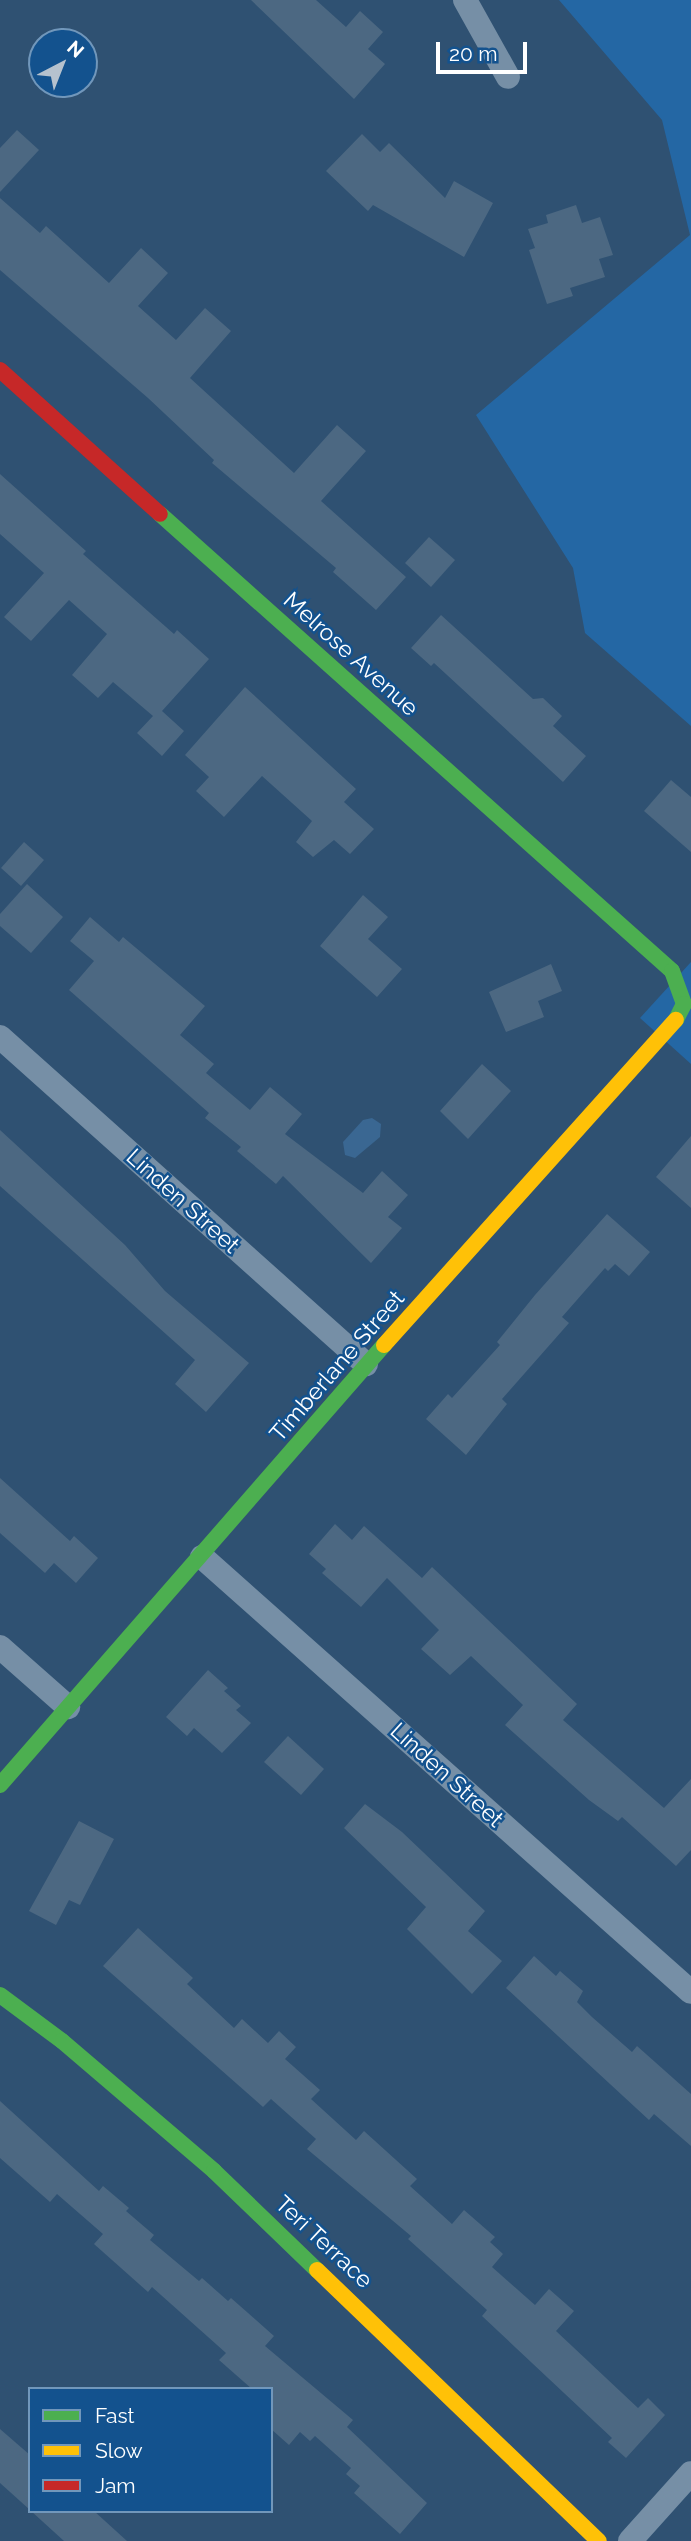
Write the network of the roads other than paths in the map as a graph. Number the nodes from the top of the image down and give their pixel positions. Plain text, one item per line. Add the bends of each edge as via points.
1 (465, 0) edge
2 (508, 78) dead end
3 (0, 370) edge
4 (672, 971) joint
5 (0, 1037) edge
6 (366, 1364) junction
7 (202, 1557) junction
8 (0, 1647) edge
9 (68, 1707) junction
10 (0, 1785) edge
11 (691, 1992) edge
12 (0, 1995) edge
13 (691, 2473) edge
14 (599, 2541) edge
15 (630, 2541) edge

1 - 2 street
3 - 4 street, Melrose Avenue
4 - 6 street, Timberlane Street via 684,1004 671,1029
5 - 6 street, Linden Street
6 - 7 street, Timberlane Street
7 - 9 street, Timberlane Street
7 - 11 street, Linden Street
8 - 9 street
9 - 10 street, Timberlane Street
12 - 14 street, Teri Terrace via 62,2041 214,2171
13 - 15 street

